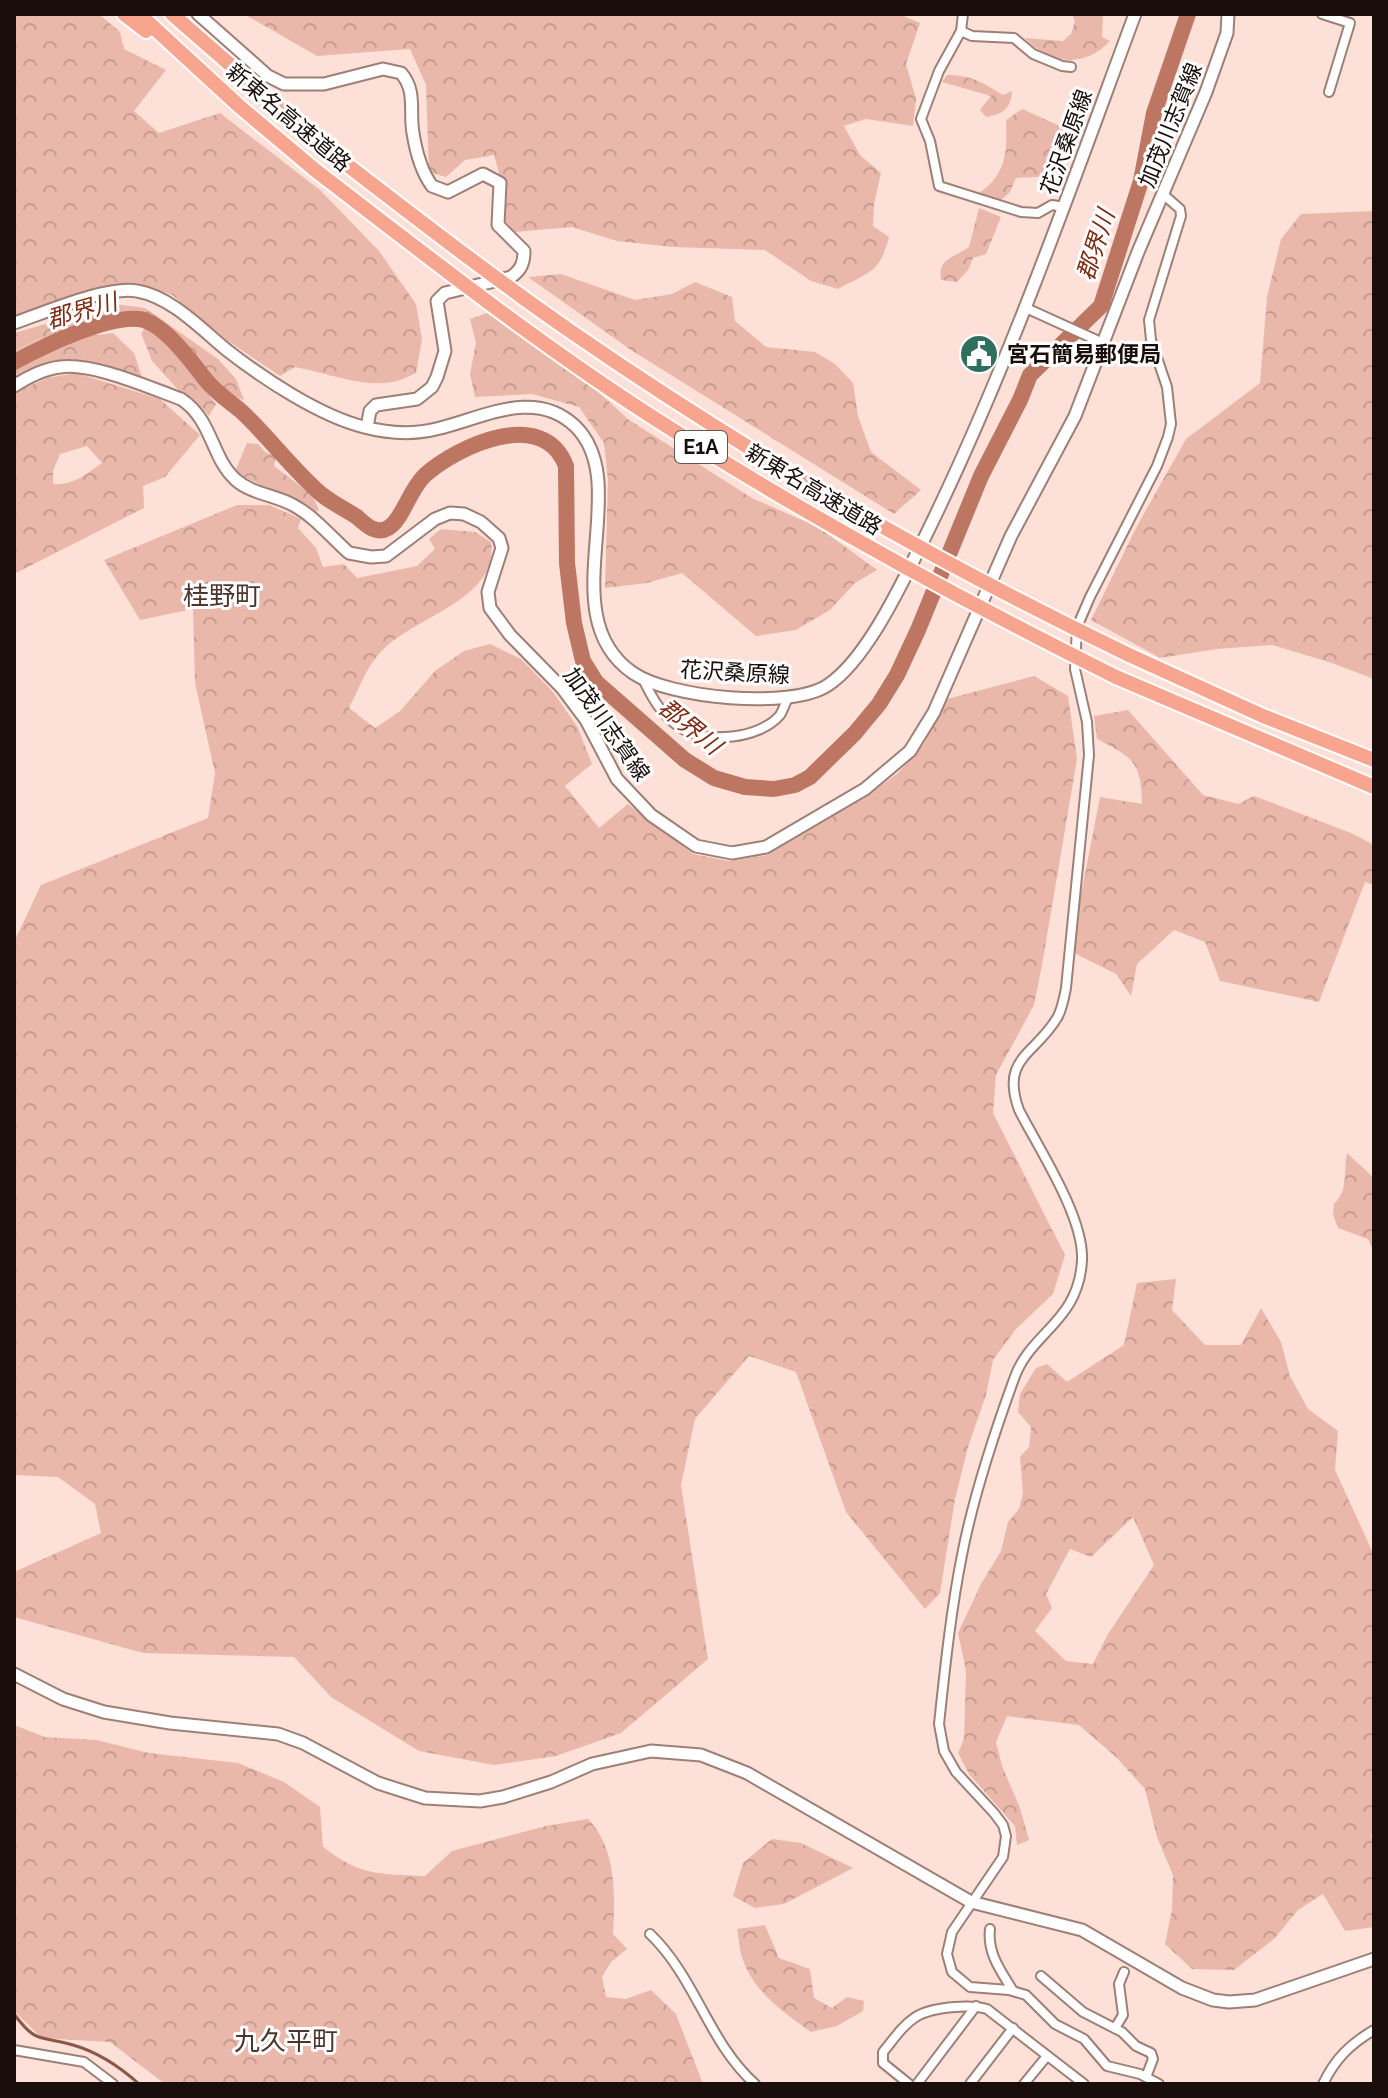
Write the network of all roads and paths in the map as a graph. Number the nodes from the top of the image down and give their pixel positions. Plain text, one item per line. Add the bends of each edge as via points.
1 (124, 14) edge
2 (139, 14) edge
3 (172, 14) edge
4 (198, 14) edge
5 (963, 14) edge
6 (1135, 14) edge
7 (1228, 14) edge
8 (1322, 14) edge
9 (961, 31) junction
10 (1071, 67) dead end
11 (1329, 92) dead end
12 (239, 106) junction
13 (1164, 195) junction
14 (1064, 207) junction
15 (1030, 310) junction
16 (14, 323) edge
17 (1098, 341) junction
18 (14, 386) edge
19 (367, 427) junction
20 (642, 678) junction
21 (788, 698) junction
22 (1374, 760) edge
23 (1374, 787) edge
24 (14, 1674) edge
25 (971, 1902) junction
26 (990, 1929) dead end
27 (650, 1934) dead end
28 (1374, 1959) edge
29 (1124, 1972) dead end
30 (1041, 1976) dead end
31 (1013, 1991) junction
32 (976, 2006) junction
33 (1013, 2028) junction
34 (1115, 2028) junction
35 (1374, 2030) edge
36 (14, 2050) edge
37 (1047, 2056) junction
38 (1146, 2077) junction
39 (1081, 2083) edge
40 (113, 2084) edge
41 (755, 2084) edge
42 (909, 2084) edge
43 (917, 2084) edge
44 (970, 2084) edge
45 (1024, 2084) edge
46 (1159, 2084) edge
47 (1323, 2084) edge

1 - 12 highway
2 - 12 highway, 新東名高速道路 / E1A
3 - 22 highway, 新東名高速道路 / E1A, bridge via 329,151 488,272 804,483 1027,606 1263,716
4 - 19 main road via 284,84 324,84 383,69 401,73 410,87 412,131 421,166 436,189 448,192 478,175 500,183 498,225 524,251 519,272 445,293 437,301 445,351 432,387 417,399 376,405
5 - 9 street
6 - 14 main road, 花沢桑原線
7 - 13 main road, 加茂川志賀線 via 1222,50
8 - 11 street via 1350,23
9 - 10 street via 1014,38 1033,54
9 - 14 street via 921,119 939,186 1021,212
12 - 23 highway, 新東名高速道路 / E1A, bridge via 486,301 656,419 898,564 1116,677
13 - 17 main road, 加茂川志賀線
13 - 25 street via 1181,216 1149,320 1171,424 1157,466 1077,627 1075,669 1089,755 1066,988 1059,1015 1019,1061 1013,1076 1019,1110 1079,1231 1081,1270 1065,1312 1015,1374 962,1554 945,1667 939,1724 944,1751 1003,1825 1006,1836 1003,1857
14 - 15 main road, 花沢桑原線
15 - 17 street
15 - 21 main road, 花沢桑原線 via 905,577 857,658 828,685
16 - 19 main road, 花沢桑原線 via 99,295 135,290 166,303 295,395
17 - 18 main road, 加茂川志賀線 via 1075,416 1011,536 934,712 910,751 865,789 795,832 766,847 732,853 682,838 617,779 578,709 490,608 488,592 502,548 481,522 464,514 443,515 386,556 357,556 297,507 234,479 202,419 181,399 74,366 44,370
19 - 20 main road, 花沢桑原線 via 424,431 524,407 543,409 577,427 597,476 598,622 614,656
20 - 21 main road, 花沢桑原線 via 687,693
20 - 21 street via 655,703 680,727 710,737 747,733 780,714
24 - 25 main road via 104,1712 278,1734 378,1783 425,1798 503,1797 592,1764 651,1751 701,1755 747,1773
25 - 28 main road via 1082,1930 1182,1988 1221,2001 1255,2000
25 - 31 street via 948,1944 950,1968 970,1987
26 - 31 street via 993,1956
27 - 41 street via 669,1952 736,2065
29 - 34 street via 1119,1984 1123,2015
30 - 34 street via 1083,2012
31 - 38 street via 1032,1999 1055,2024 1084,2039 1107,2066
32 - 33 street
32 - 42 street via 922,2011 909,2021 881,2058
32 - 43 street
33 - 37 street
33 - 44 street
34 - 38 street via 1151,2053
35 - 47 street via 1334,2061
36 - 40 street via 84,2062
37 - 39 street
37 - 45 street
38 - 46 street

